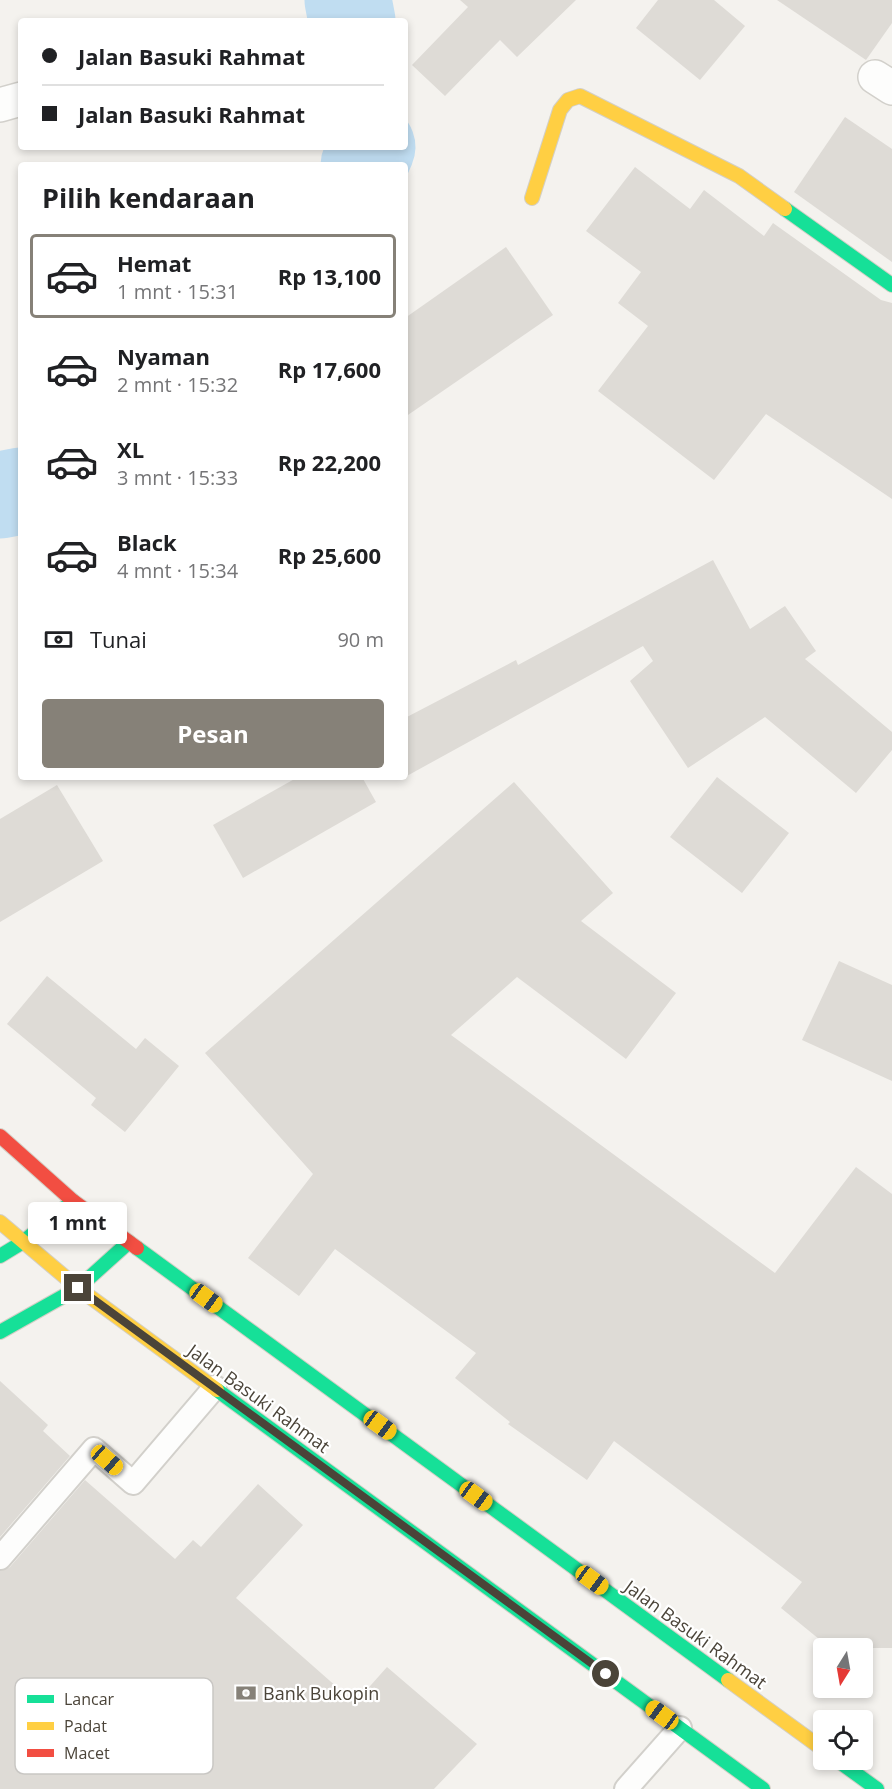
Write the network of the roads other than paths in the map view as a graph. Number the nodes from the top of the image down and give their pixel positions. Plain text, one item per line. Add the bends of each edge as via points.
1 (18, 100) edge
2 (0, 105) edge
3 (532, 198) dead end
4 (892, 285) edge
5 (0, 1136) edge
6 (73, 1201) junction
7 (0, 1222) edge
8 (23, 1242) junction
9 (129, 1242) junction
10 (0, 1256) edge
11 (78, 1288) junction
12 (0, 1332) edge
13 (214, 1387) junction
14 (0, 1558) edge
15 (680, 1728) junction
16 (813, 1742) edge
17 (851, 1770) edge
18 (626, 1789) edge
19 (763, 1789) edge
20 (877, 1789) edge

1 - 2 street
3 - 4 main road via 560,110 568,100 580,96 739,176
5 - 6 main road, Jalan Basuki Rahmat
6 - 8 main road
6 - 9 main road, Jalan Basuki Rahmat
7 - 8 main road, Jalan Basuki Rahmat
8 - 10 main road
8 - 11 main road, Jalan Basuki Rahmat
9 - 11 main road
9 - 16 main road, Jalan Basuki Rahmat
11 - 12 main road
11 - 13 main road, Jalan Basuki Rahmat
13 - 14 lane via 133,1483 94,1449
13 - 15 main road, Jalan Basuki Rahmat
15 - 18 lane
15 - 19 main road, Jalan Basuki Rahmat
17 - 20 main road

